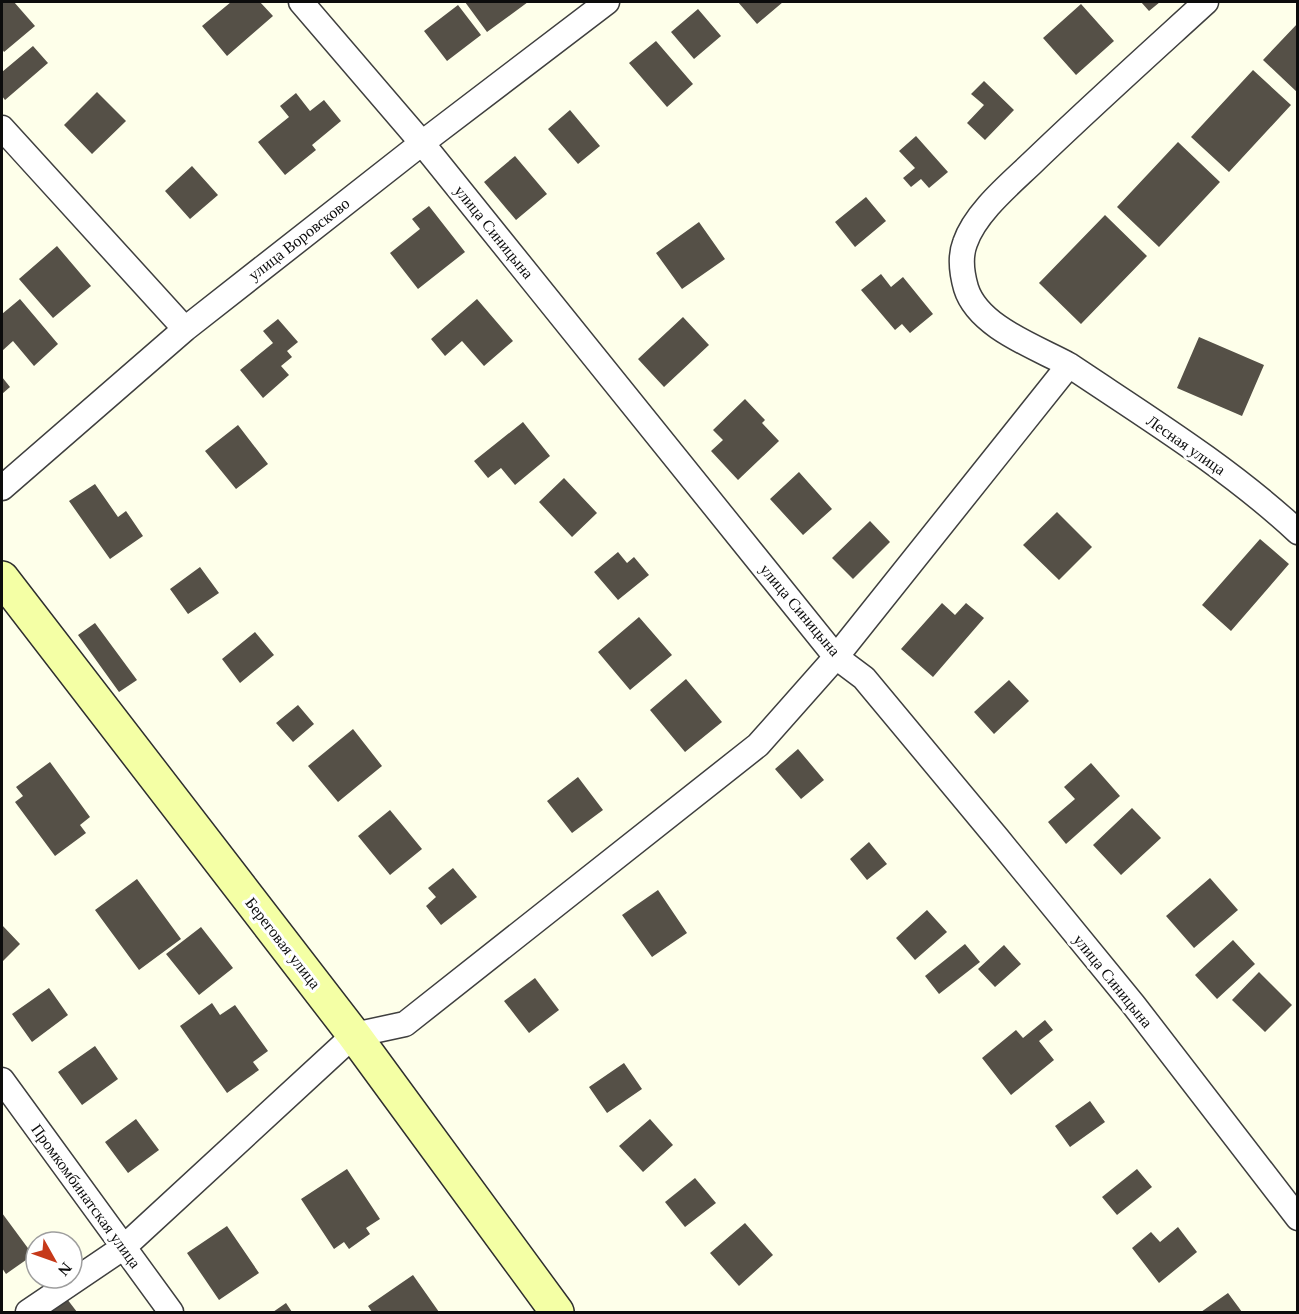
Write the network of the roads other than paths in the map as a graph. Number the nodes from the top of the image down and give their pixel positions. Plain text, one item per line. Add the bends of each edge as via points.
1 (301, 2) edge
2 (607, 2) edge
3 (1206, 2) edge
4 (2, 128) edge
5 (422, 143) junction
6 (185, 329) junction
7 (1069, 365) junction
8 (2, 488) edge
9 (1298, 532) edge
10 (2, 578) edge
11 (836, 657) junction
12 (354, 1035) junction
13 (2, 1080) edge
14 (1298, 1218) edge
15 (124, 1247) junction
16 (28, 1312) edge
17 (171, 1312) edge
18 (558, 1312) edge

1 - 5 street, улица Синицына
2 - 5 street, улица Воровсково
3 - 7 street, Лесная улица via 996,198 965,242 962,264 966,289 976,307 992,323
4 - 6 street
5 - 6 street, улица Воровсково
5 - 11 street, улица Синицына
6 - 8 street, улица Воровсково
7 - 9 street, Лесная улица via 1204,454
7 - 11 street
10 - 12 main road, Береговая улица
11 - 12 street via 758,745 405,1024
11 - 14 street, улица Синицына via 864,678 998,839
12 - 15 street
12 - 18 main road, Береговая улица
13 - 15 street, Промкомбинатская улица
15 - 16 street
15 - 17 street, Промкомбинатская улица

